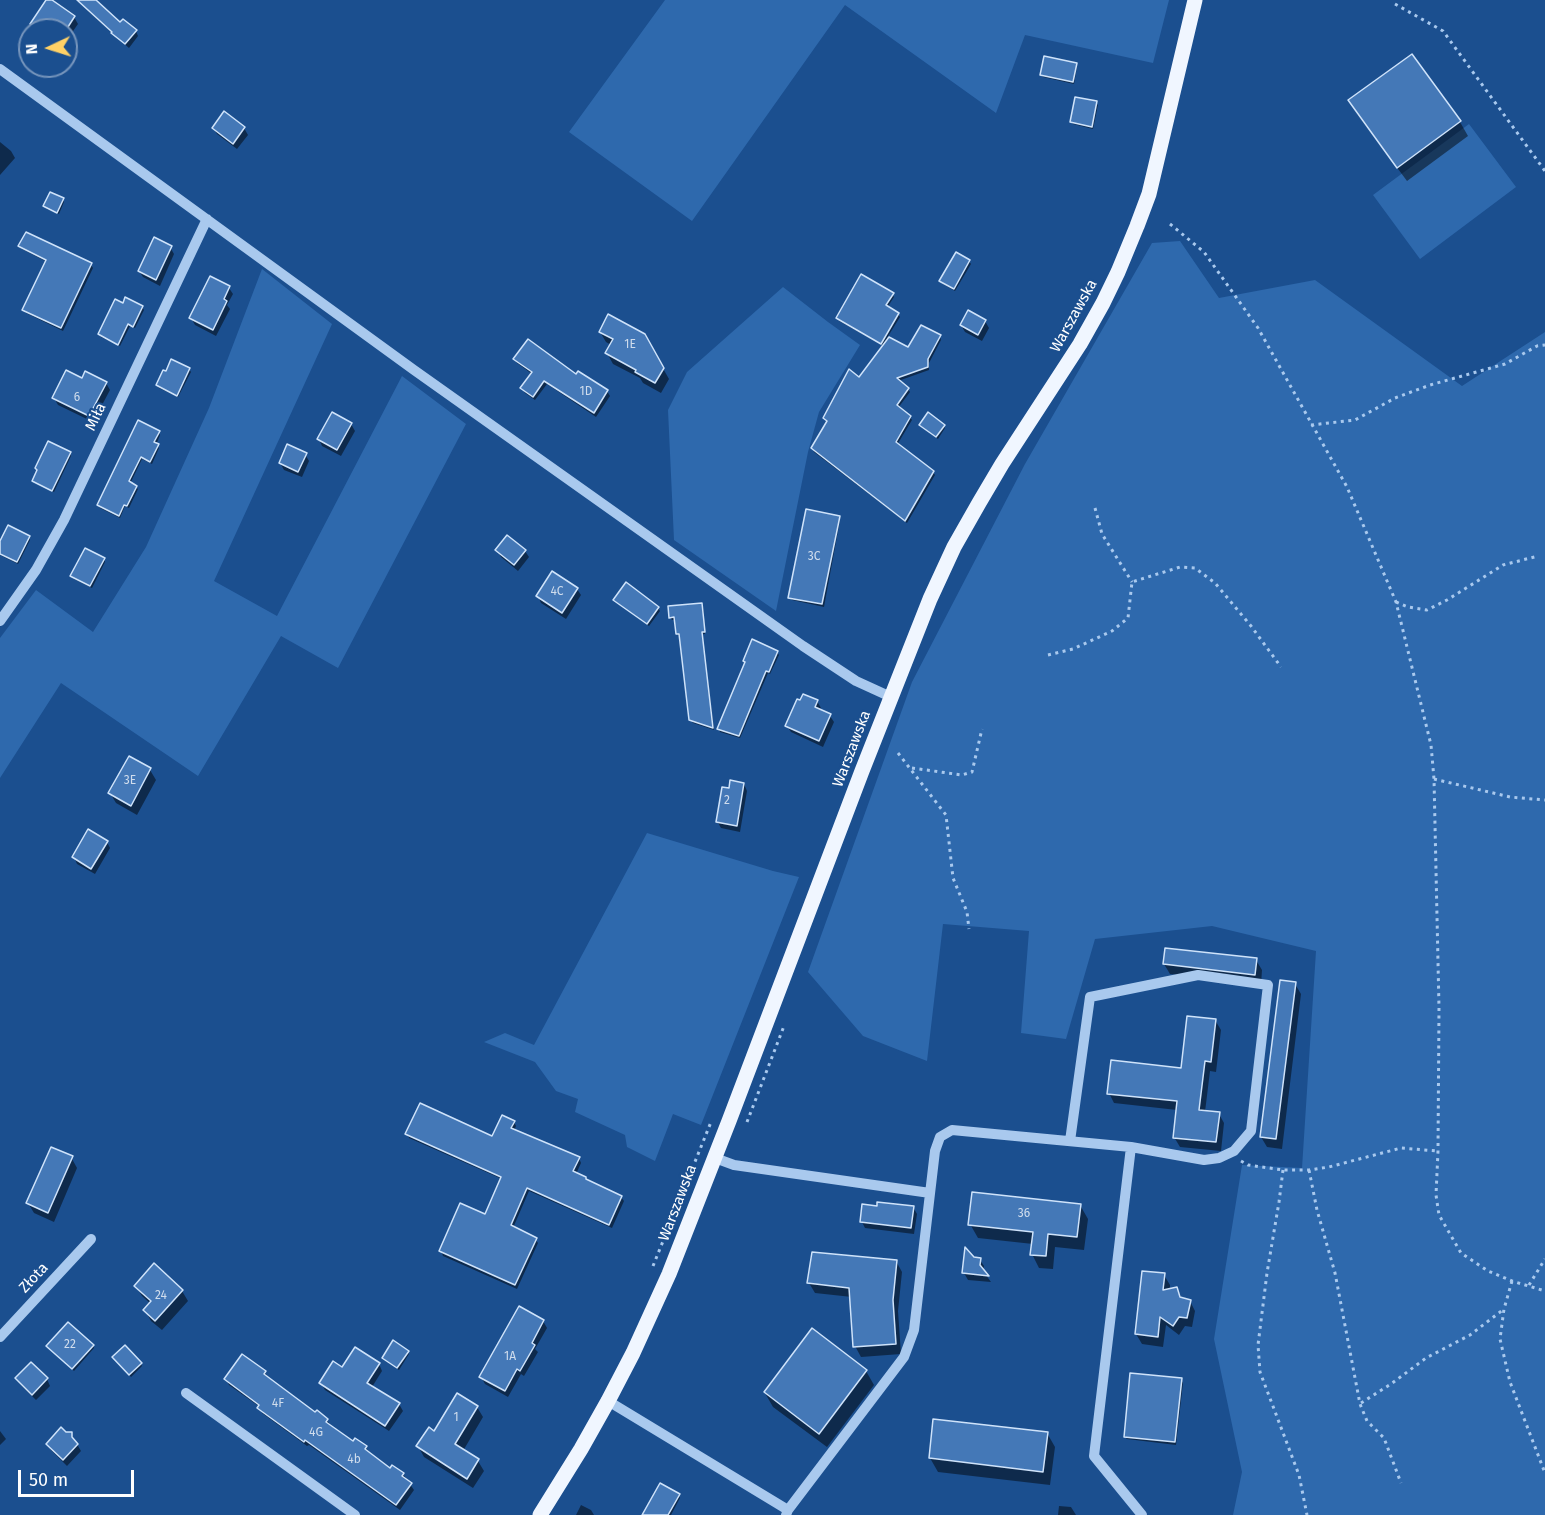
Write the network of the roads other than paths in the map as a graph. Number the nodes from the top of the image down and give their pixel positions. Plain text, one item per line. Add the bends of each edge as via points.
1 (1195, 0) edge
2 (0, 69) edge
3 (207, 219) junction
4 (0, 621) edge
5 (891, 697) junction
6 (1070, 1141) junction
7 (1131, 1147) junction
8 (715, 1158) junction
9 (930, 1193) junction
10 (90, 1239) dead end
11 (0, 1337) edge
12 (186, 1393) dead end
13 (608, 1401) junction
14 (787, 1512) edge
15 (356, 1515) edge
16 (540, 1515) edge
17 (1142, 1515) edge

1 - 5 main road, Warszawska via 1149,194 1118,272 1080,344 954,547
2 - 3 street
3 - 4 street, Miła via 64,519 36,570
3 - 5 street via 803,646 856,681
5 - 8 main road, Warszawska
6 - 7 street
6 - 7 street via 1090,996 1198,975 1268,985 1251,1131 1234,1151 1219,1158 1204,1160
6 - 9 street via 952,1130 940,1137 935,1151
7 - 17 street via 1094,1456
8 - 9 street via 734,1165
8 - 13 main road, Warszawska via 669,1274
9 - 14 street via 914,1330 904,1357
10 - 11 street, Złota
12 - 15 street
13 - 14 street
13 - 16 main road, Warszawska

